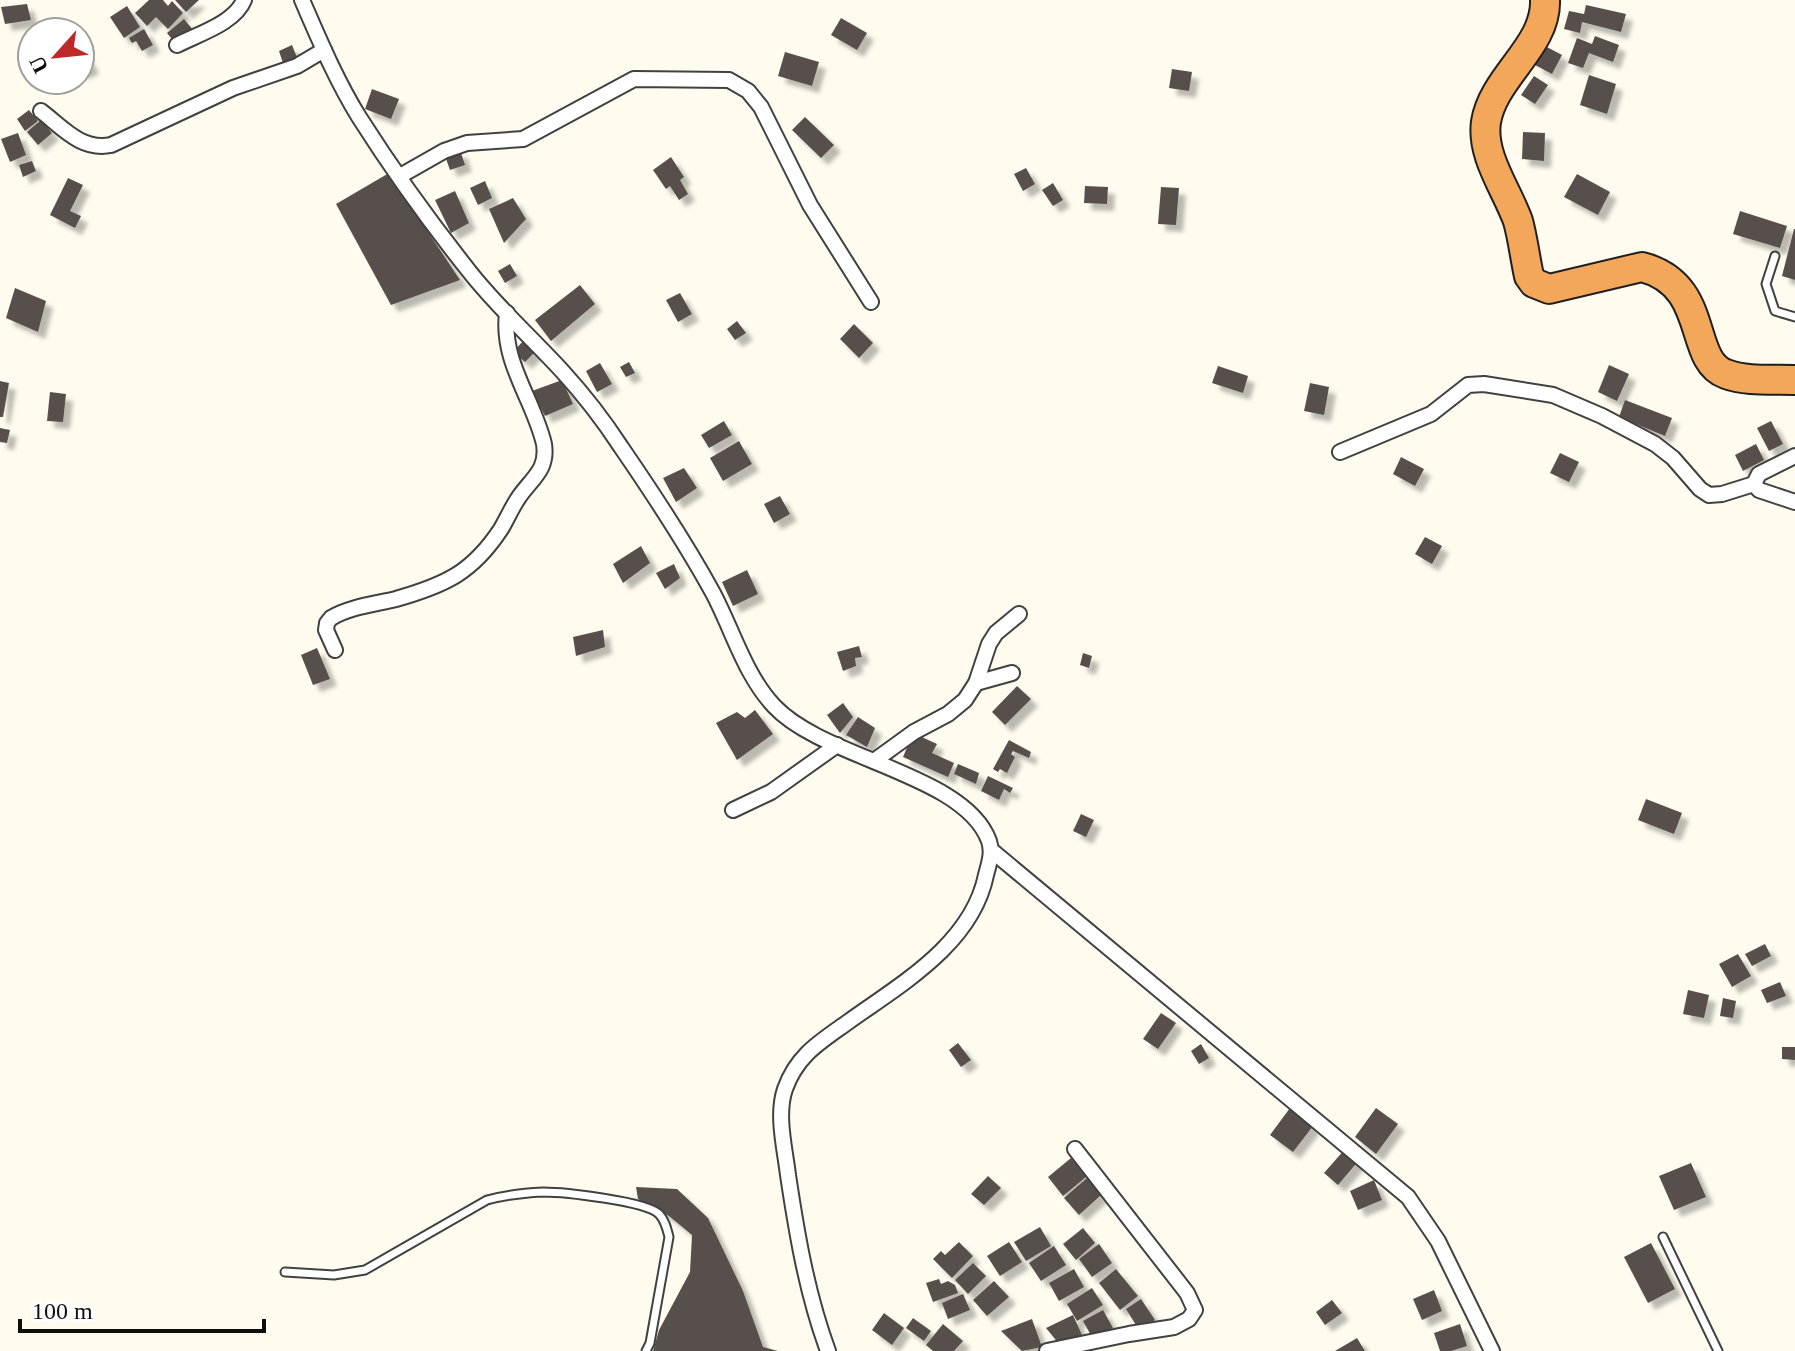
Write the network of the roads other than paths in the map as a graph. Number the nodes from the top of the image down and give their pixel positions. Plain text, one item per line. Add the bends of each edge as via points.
1 (244, 0) edge
2 (302, 0) edge
3 (1545, 0) edge
4 (177, 45) dead end
5 (324, 50) junction
6 (41, 111) dead end
7 (400, 176) junction
8 (1775, 256) dead end
9 (871, 302) dead end
10 (507, 313) junction
11 (1795, 317) edge
12 (1795, 380) edge
13 (1340, 452) dead end
14 (1795, 456) edge
15 (1754, 484) junction
16 (1795, 502) edge
17 (1019, 614) dead end
18 (335, 650) dead end
19 (1012, 673) dead end
20 (976, 683) junction
21 (837, 745) junction
22 (874, 761) junction
23 (733, 810) dead end
24 (991, 850) junction
25 (1075, 1149) dead end
26 (1663, 1237) dead end
27 (285, 1272) dead end
28 (646, 1351) edge
29 (828, 1351) edge
30 (1047, 1351) edge
31 (1492, 1351) edge
32 (1718, 1351) edge

1 - 4 street via 228,18
2 - 5 street
3 - 12 highway via 1541,24 1491,104 1486,126 1493,165 1518,222 1529,276 1549,289 1642,267 1653,270 1674,281 1685,296 1717,369 1737,377
5 - 6 street via 103,146 66,133
5 - 7 street via 357,115
7 - 9 street via 467,143 523,139 634,79 729,80 761,107 810,205
7 - 10 street via 470,273
8 - 11 lane via 1766,284 1775,311
10 - 18 street via 510,362 544,444 546,456 538,476 481,553 453,578 436,588 331,618 326,630
10 - 21 street via 567,376 674,524 759,688 790,720
13 - 15 street via 1431,414 1468,385 1484,384 1553,395 1602,416 1655,444 1709,495
14 - 15 street via 1759,474
15 - 16 street
17 - 20 street via 989,644
19 - 20 street
20 - 22 street via 957,708
21 - 22 street
21 - 23 street via 771,792
22 - 24 street via 963,806 980,822
24 - 29 street via 983,890 961,930 926,966 796,1063 783,1095 782,1133 796,1230
24 - 31 street via 1408,1197 1438,1241
25 - 30 street via 1195,1310 1174,1327
26 - 32 lane
27 - 28 lane via 334,1275 365,1270 487,1200 507,1195 545,1192 616,1200 650,1208 669,1237

